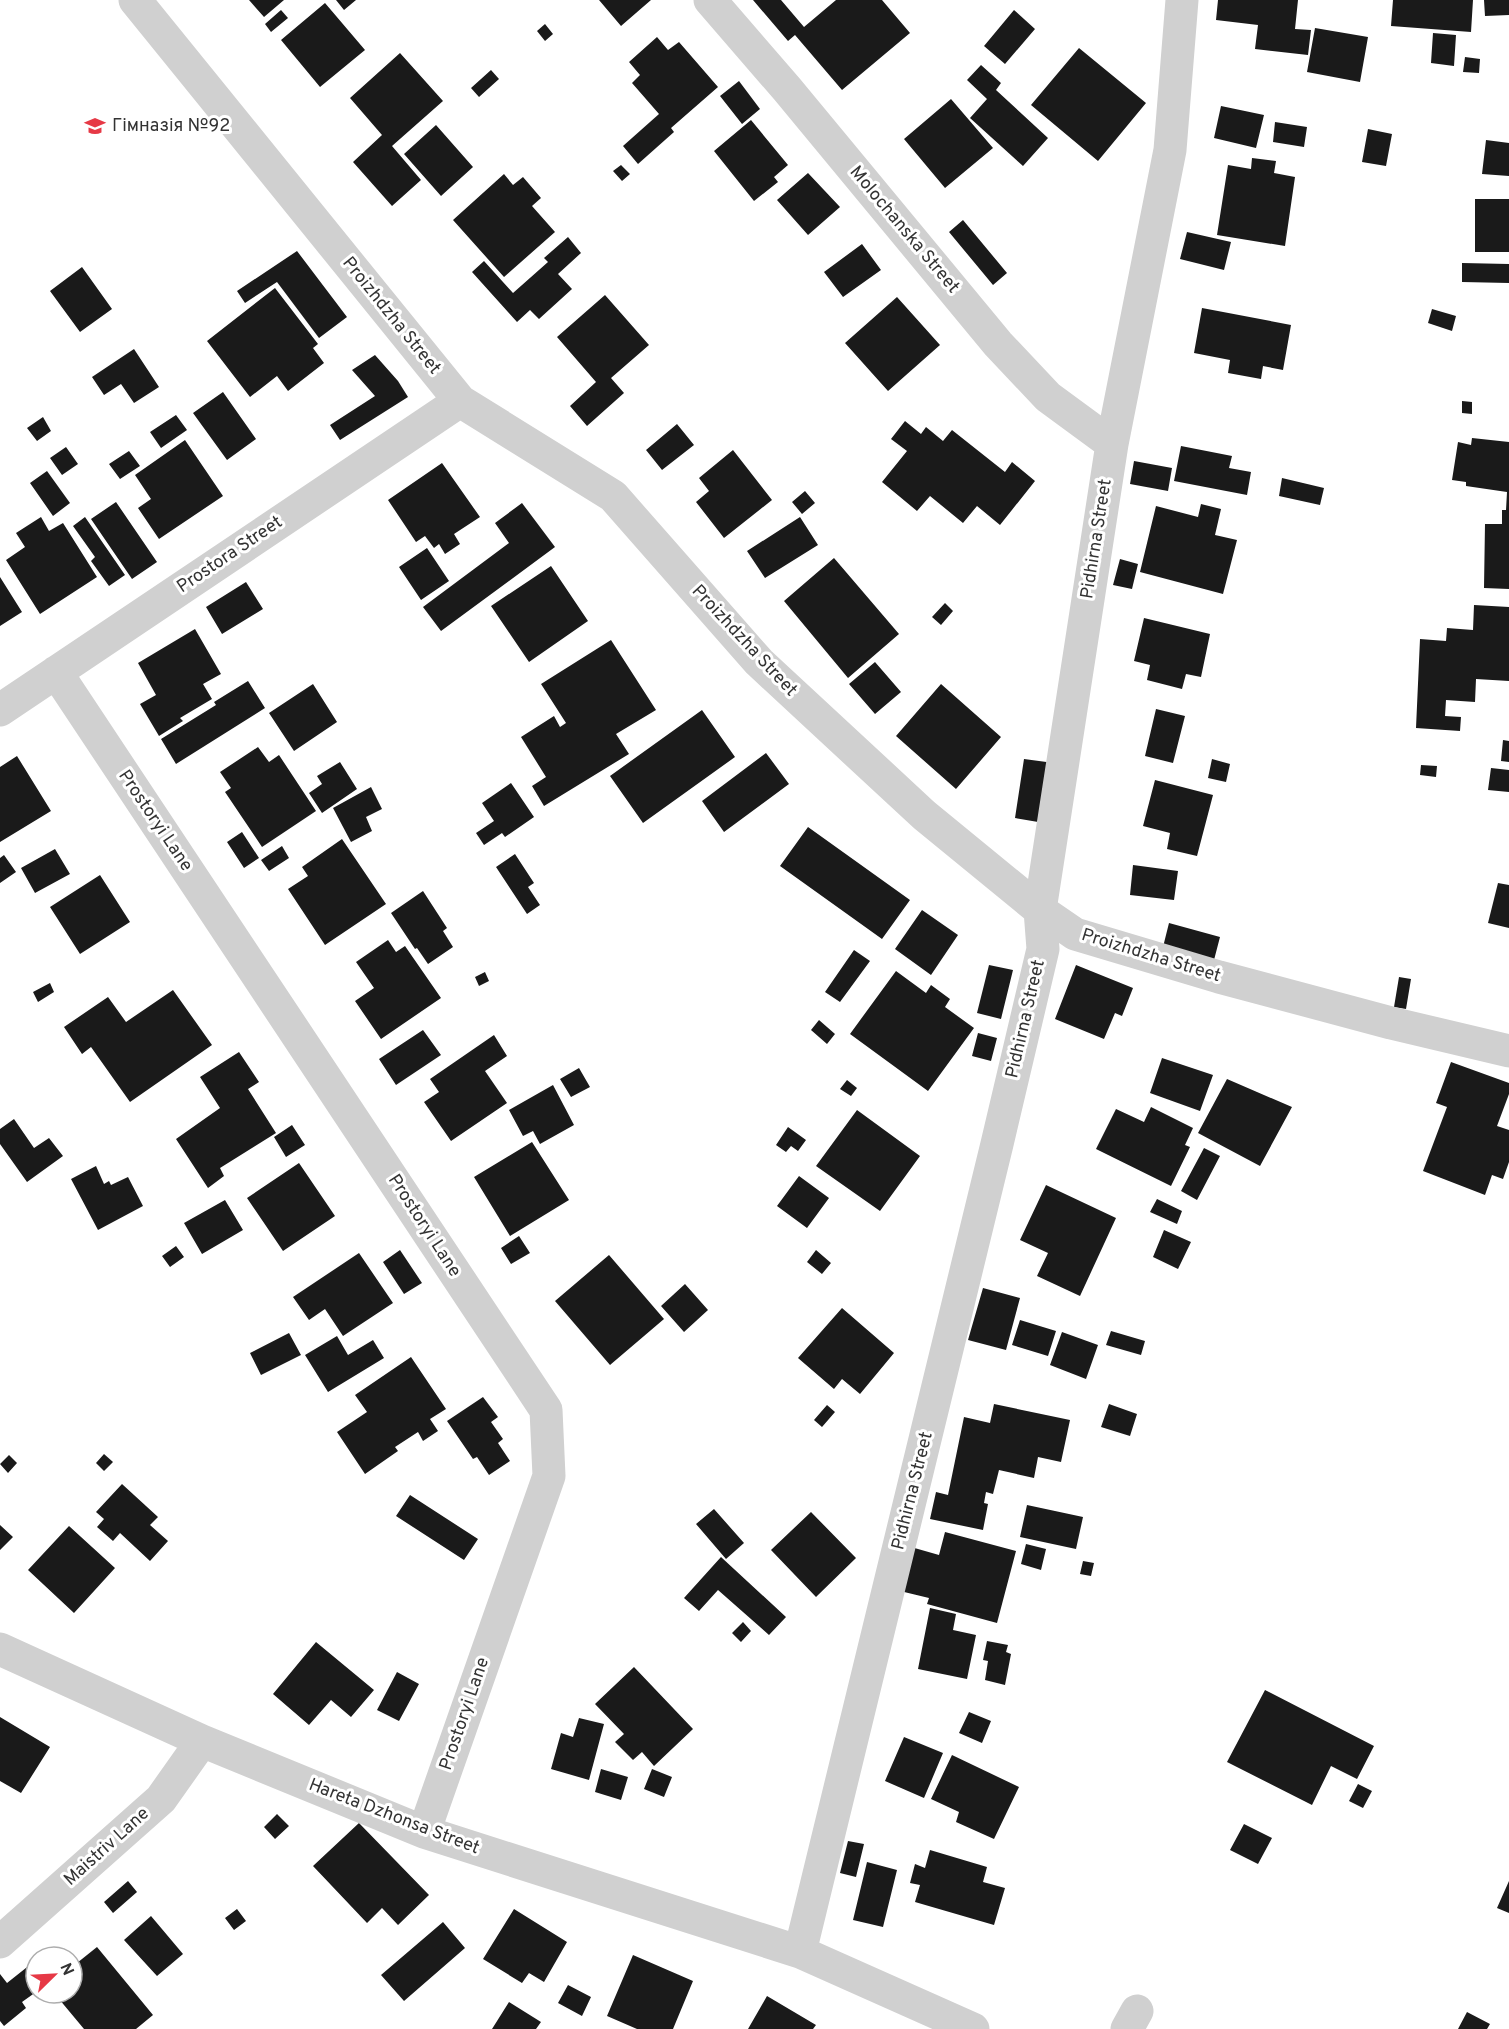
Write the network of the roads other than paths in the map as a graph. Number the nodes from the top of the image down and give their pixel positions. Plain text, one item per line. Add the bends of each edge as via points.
1 (135, 0) edge
2 (710, 0) edge
3 (1182, 0) edge
4 (460, 401) junction
5 (1112, 444) junction
6 (56, 672) junction
7 (0, 710) edge
8 (1040, 909) junction
9 (1509, 1051) edge
10 (0, 1649) edge
11 (202, 1741) junction
12 (424, 1832) junction
13 (0, 1942) edge
14 (800, 1952) junction
15 (973, 2029) edge

1 - 4 street, Proizhdzha Street
2 - 5 street, Molochanska Street via 998,344 1048,397
3 - 5 street, Pidhirna Street via 1170,150
4 - 6 street, Prostora Street
4 - 8 street, Proizhdzha Street via 613,496 759,662 924,815
5 - 8 street, Pidhirna Street
6 - 7 street, Prostora Street
6 - 12 street, Prostoryi Lane via 546,1410 549,1476
8 - 9 street, Proizhdzha Street via 1075,934 1130,951 1345,1011
8 - 14 street, Pidhirna Street via 1043,949
10 - 11 street, Hareta Dzhonsa Street
11 - 12 street, Hareta Dzhonsa Street
11 - 13 street, Maistriv Lane via 161,1799
12 - 14 street, Hareta Dzhonsa Street
14 - 15 street, Hareta Dzhonsa Street

